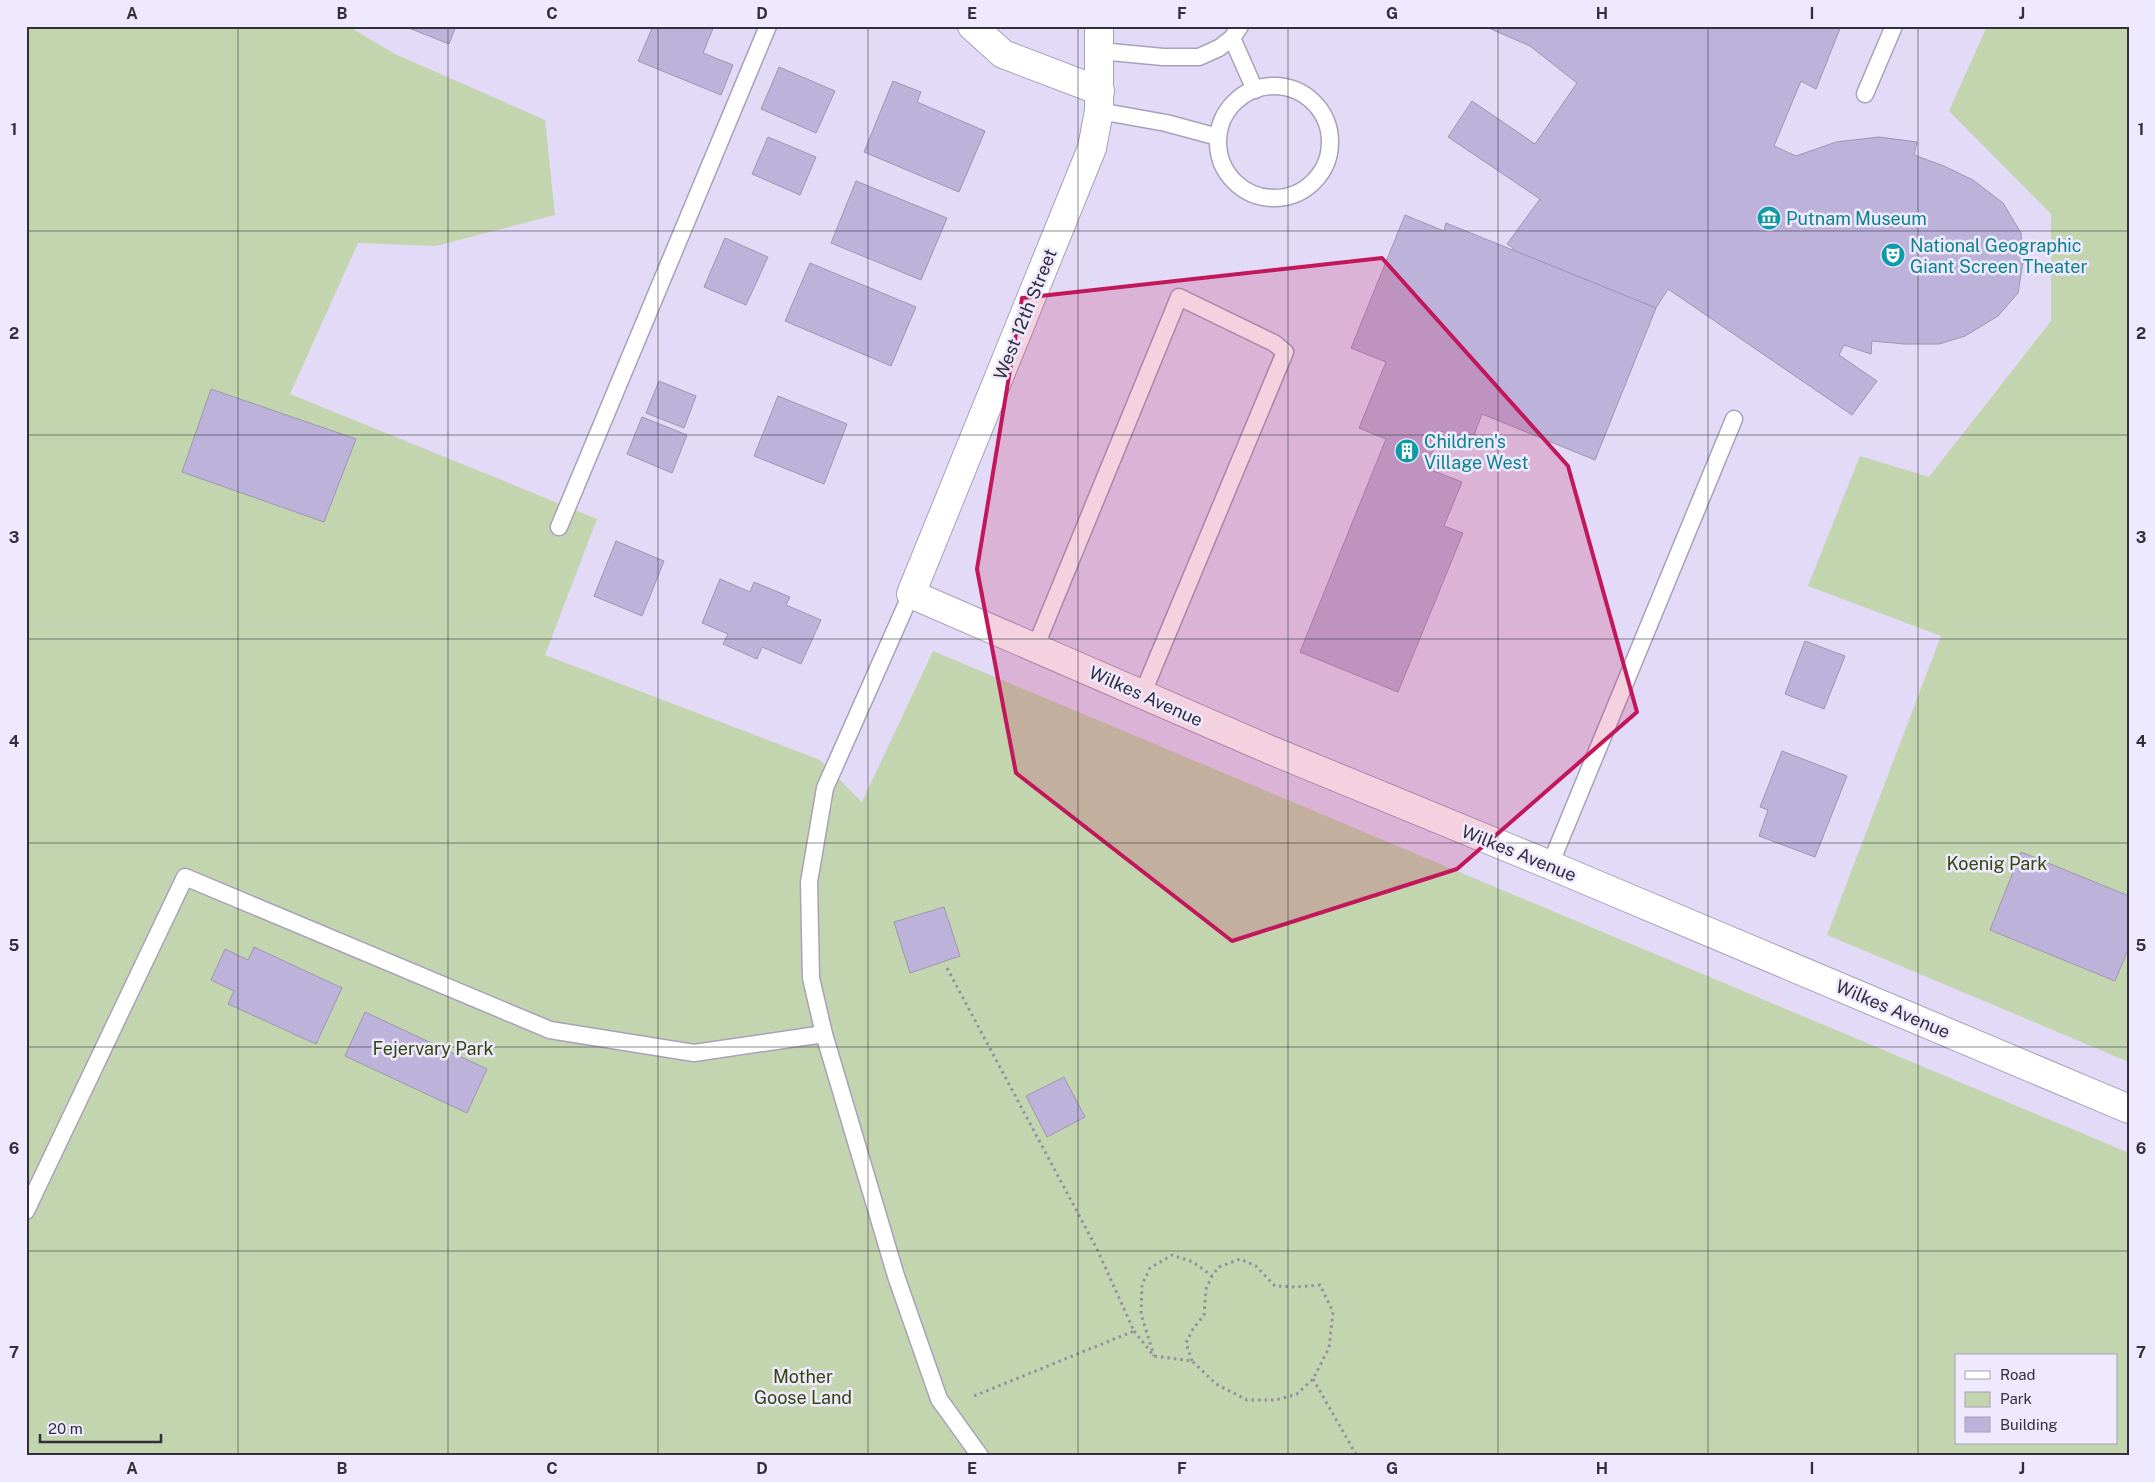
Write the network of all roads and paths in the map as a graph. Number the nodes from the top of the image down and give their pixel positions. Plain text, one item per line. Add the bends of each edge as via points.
1 (768, 26) edge
2 (972, 26) edge
3 (1894, 26) edge
4 (1236, 32) edge
5 (1100, 38) edge
6 (1255, 90) junction
7 (1865, 94) dead end
8 (1100, 101) junction
9 (1218, 137) junction
10 (1734, 419) dead end
11 (559, 527) dead end
12 (911, 594) junction
13 (1035, 648) junction
14 (1142, 695) junction
15 (1550, 865) junction
16 (946, 968) dead end
17 (824, 1034) junction
18 (2129, 1109) edge
19 (26, 1210) edge
20 (1212, 1276) junction
21 (1134, 1331) junction
22 (1154, 1356) junction
23 (1192, 1361) junction
24 (1313, 1380) junction
25 (945, 1408) junction
26 (980, 1456) edge
27 (1358, 1456) edge

1 - 11 lane
2 - 8 street via 1003,54
3 - 7 lane
4 - 5 lane via 1219,48 1199,57 1163,56
4 - 6 lane
5 - 8 street, West 12th Street
6 - 9 lane via 1232,105 1222,120
6 - 9 lane via 1281,86 1300,91 1315,102 1325,118 1330,136 1329,155 1321,172 1292,196 1273,198 1255,195 1239,186 1227,173
8 - 9 lane
8 - 12 street, West 12th Street via 1092,148
10 - 15 lane
12 - 13 street, Wilkes Avenue
12 - 17 lane via 825,788 809,882 812,978
13 - 14 street, Wilkes Avenue
13 - 14 lane via 1179,297 1274,343 1284,352
14 - 15 street, Wilkes Avenue
15 - 18 street, Wilkes Avenue
16 - 21 path via 1097,1249
17 - 19 lane via 694,1053 550,1030 185,877
17 - 25 lane via 896,1276
20 - 22 path via 1193,1262 1172,1256 1150,1268 1142,1285 1141,1314
20 - 23 path via 1206,1289 1204,1315 1186,1343
20 - 24 path via 1219,1267 1240,1259 1256,1266 1275,1286 1320,1285 1333,1312 1329,1348
21 - 22 path
21 - 25 path
22 - 23 path
23 - 24 path via 1216,1384 1247,1400 1276,1400 1297,1394
24 - 27 path
25 - 26 lane

